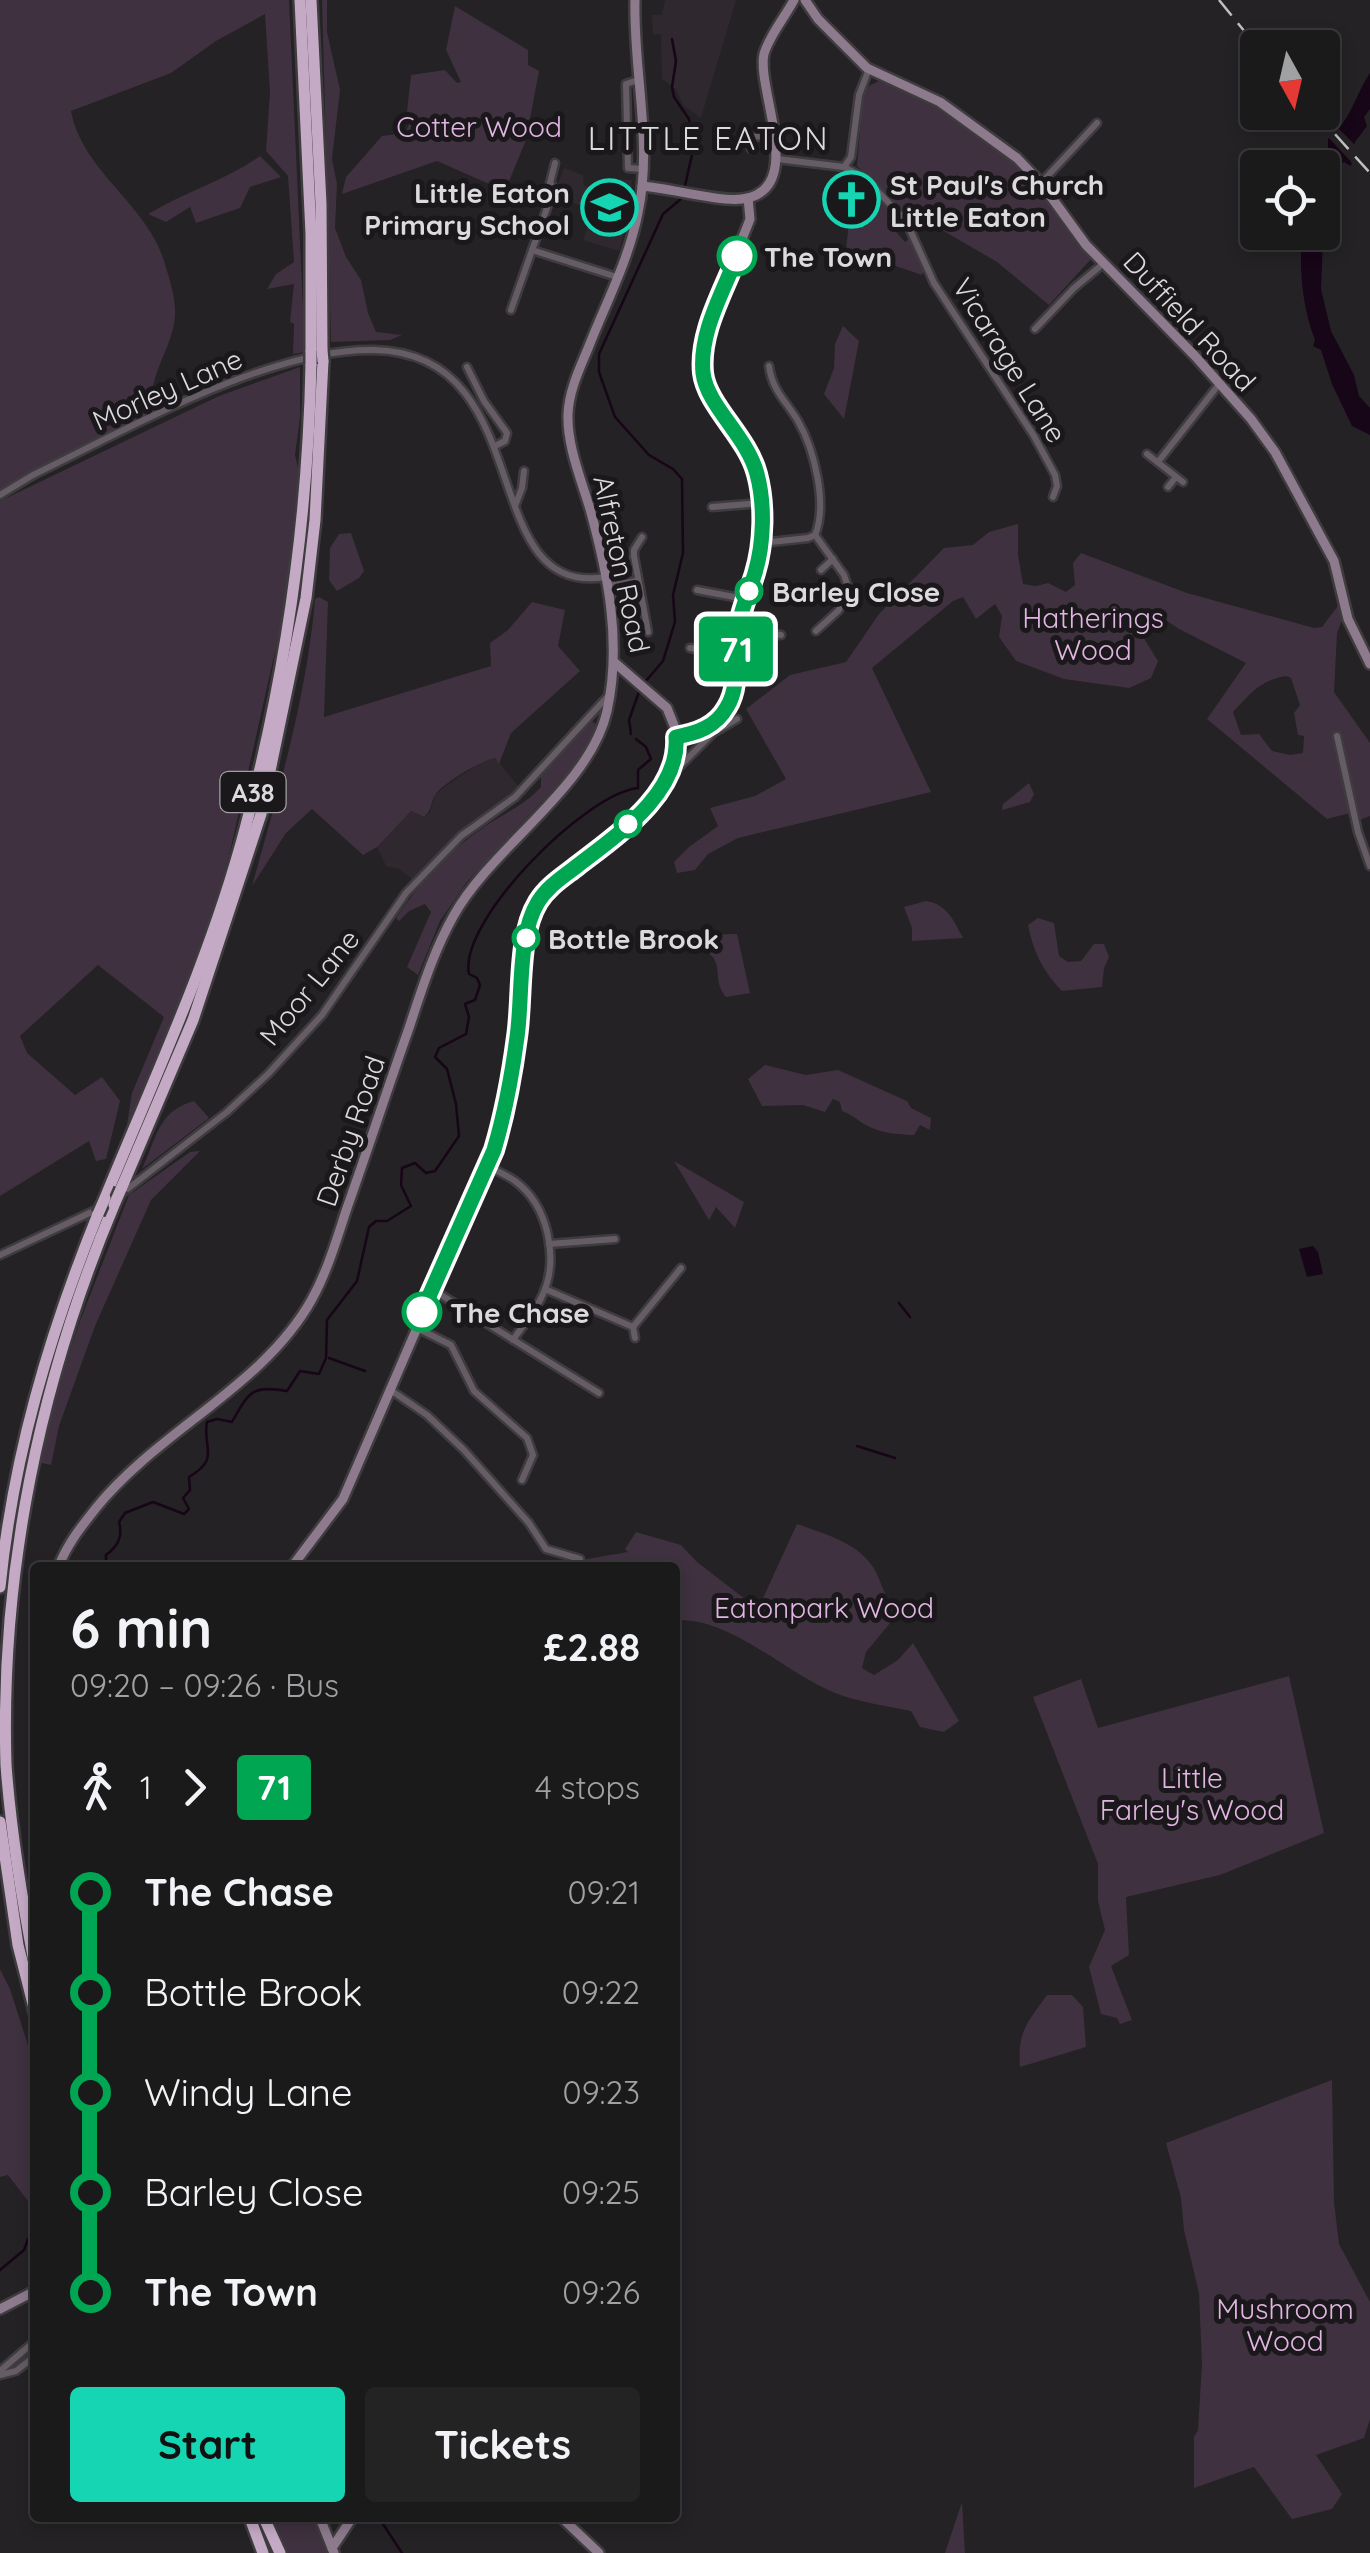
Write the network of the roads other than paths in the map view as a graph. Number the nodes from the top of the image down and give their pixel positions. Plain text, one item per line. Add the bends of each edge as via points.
1 (300, 0) edge
2 (311, 0) edge
3 (635, 0) edge
4 (794, 0) edge
5 (804, 0) edge
6 (869, 69) junction
7 (1097, 123) dead end
8 (776, 134) junction
9 (752, 149) dead end
10 (777, 158) junction
11 (556, 164) dead end
12 (844, 167) junction
13 (1041, 183) junction
14 (642, 186) junction
15 (748, 198) junction
16 (532, 250) junction
17 (1104, 264) junction
18 (617, 277) junction
19 (511, 310) dead end
20 (1048, 330) dead end
21 (317, 357) junction
22 (768, 366) dead end
23 (468, 367) dead end
24 (1220, 384) junction
25 (494, 446) junction
26 (1146, 454) dead end
27 (1158, 462) junction
28 (524, 471) dead end
29 (1168, 487) dead end
30 (0, 494) edge
31 (1054, 497) dead end
32 (761, 503) junction
33 (514, 506) junction
34 (712, 507) dead end
35 (815, 535) junction
36 (642, 538) dead end
37 (761, 542) junction
38 (833, 559) junction
39 (821, 570) dead end
40 (637, 581) junction
41 (607, 582) junction
42 (698, 590) dead end
43 (746, 599) junction
44 (738, 628) junction
45 (816, 631) dead end
46 (648, 632) dead end
47 (781, 635) dead end
48 (690, 648) dead end
49 (736, 656) junction
50 (614, 662) junction
51 (1370, 663) edge
52 (610, 694) junction
53 (737, 718) dead end
54 (1337, 736) dead end
55 (676, 737) junction
56 (671, 770) junction
57 (1370, 866) edge
58 (488, 1166) junction
59 (110, 1201) junction
60 (615, 1238) dead end
61 (550, 1244) junction
62 (0, 1255) edge
63 (676, 1270) dead end
64 (545, 1289) junction
65 (432, 1290) junction
66 (416, 1326) junction
67 (633, 1327) junction
68 (635, 1338) dead end
69 (513, 1340) junction
70 (390, 1389) junction
71 (599, 1393) dead end
72 (522, 1480) dead end
73 (580, 1559) dead end
74 (61, 1562) edge
75 (296, 1562) edge
76 (0, 1587) edge
77 (0, 1822) edge
78 (30, 1940) edge
79 (30, 1992) edge
80 (30, 2294) edge
81 (0, 2309) edge
82 (30, 2346) edge
83 (30, 2360) edge
84 (0, 2373) edge
85 (251, 2522) edge
86 (266, 2522) edge
87 (322, 2522) edge
88 (350, 2522) edge
89 (566, 2522) edge
90 (333, 2550) edge
91 (263, 2553) edge
92 (278, 2553) edge
93 (599, 2553) edge

1 - 21 highway, A38
2 - 21 highway, A38 via 322,250
3 - 14 street, Alfreton Road
4 - 8 street via 764,53
5 - 6 street, Duffield Road
6 - 12 street
6 - 13 street, Duffield Road via 956,112
7 - 13 street
8 - 9 street via 752,137
8 - 10 street
10 - 12 street, Vicarage Lane
10 - 15 street via 766,185
11 - 16 street
12 - 31 street, Vicarage Lane via 866,179 906,221 934,284 1055,475
13 - 17 street, Duffield Road
14 - 15 street
14 - 18 street, Alfreton Road
15 - 32 street via 750,219 704,343 703,370 710,396 750,454
16 - 18 street
16 - 19 street
17 - 20 street via 1037,326
17 - 24 street, Duffield Road
18 - 41 street, Alfreton Road via 574,383 568,415
21 - 59 highway, A38 via 292,601 245,830 174,1040
21 - 59 highway, A38, bridge via 315,520 306,598 260,814 193,1020 121,1190
22 - 35 street via 812,450 820,515
23 - 25 street via 506,432
24 - 27 street
24 - 51 street, Duffield Road via 1285,469 1338,570 1348,618
25 - 30 street, Morley Lane via 472,400 440,371 404,354 353,350 246,375
25 - 33 street, Morley Lane
26 - 27 street
27 - 29 street via 1180,479
28 - 33 street
32 - 34 street
32 - 37 street
33 - 41 street, Morley Lane via 542,559 573,579
35 - 37 street
35 - 38 street
36 - 40 street via 634,550
37 - 43 street
38 - 39 street
38 - 45 street via 850,592
40 - 41 street, Morley Lane
40 - 46 street
41 - 50 street, Alfreton Road
42 - 43 street
43 - 44 street
44 - 47 street
44 - 49 street
48 - 49 street
49 - 55 street via 728,707 701,731
50 - 52 street, Derby Road
50 - 55 street, Alfreton Road via 661,701
52 - 62 street, Moor Lane via 515,797 461,836 406,893 322,1015 227,1112 112,1200
52 - 74 street, Derby Road via 601,731 582,762 474,884 448,927 307,1306 275,1350 112,1489
53 - 56 street
54 - 57 street
55 - 56 street
56 - 58 street via 639,813 536,906 527,929 506,1102
58 - 61 street via 530,1196
58 - 65 street
59 - 76 highway, A38, bridge via 98,1214 33,1399
59 - 78 highway, A38 via 44,1400 12,1580 6,1762
60 - 61 street
61 - 64 street
63 - 67 street
64 - 67 street
64 - 69 street
65 - 66 street
65 - 69 street
66 - 70 street
66 - 72 street via 451,1345 474,1390 527,1438 533,1456
67 - 68 street
69 - 71 street
70 - 73 street via 464,1450 546,1549
70 - 75 street via 343,1499
77 - 79 highway
80 - 81 street
82 - 84 street
83 - 84 street
85 - 91 highway
86 - 92 highway
87 - 90 street
88 - 90 street
89 - 93 street

